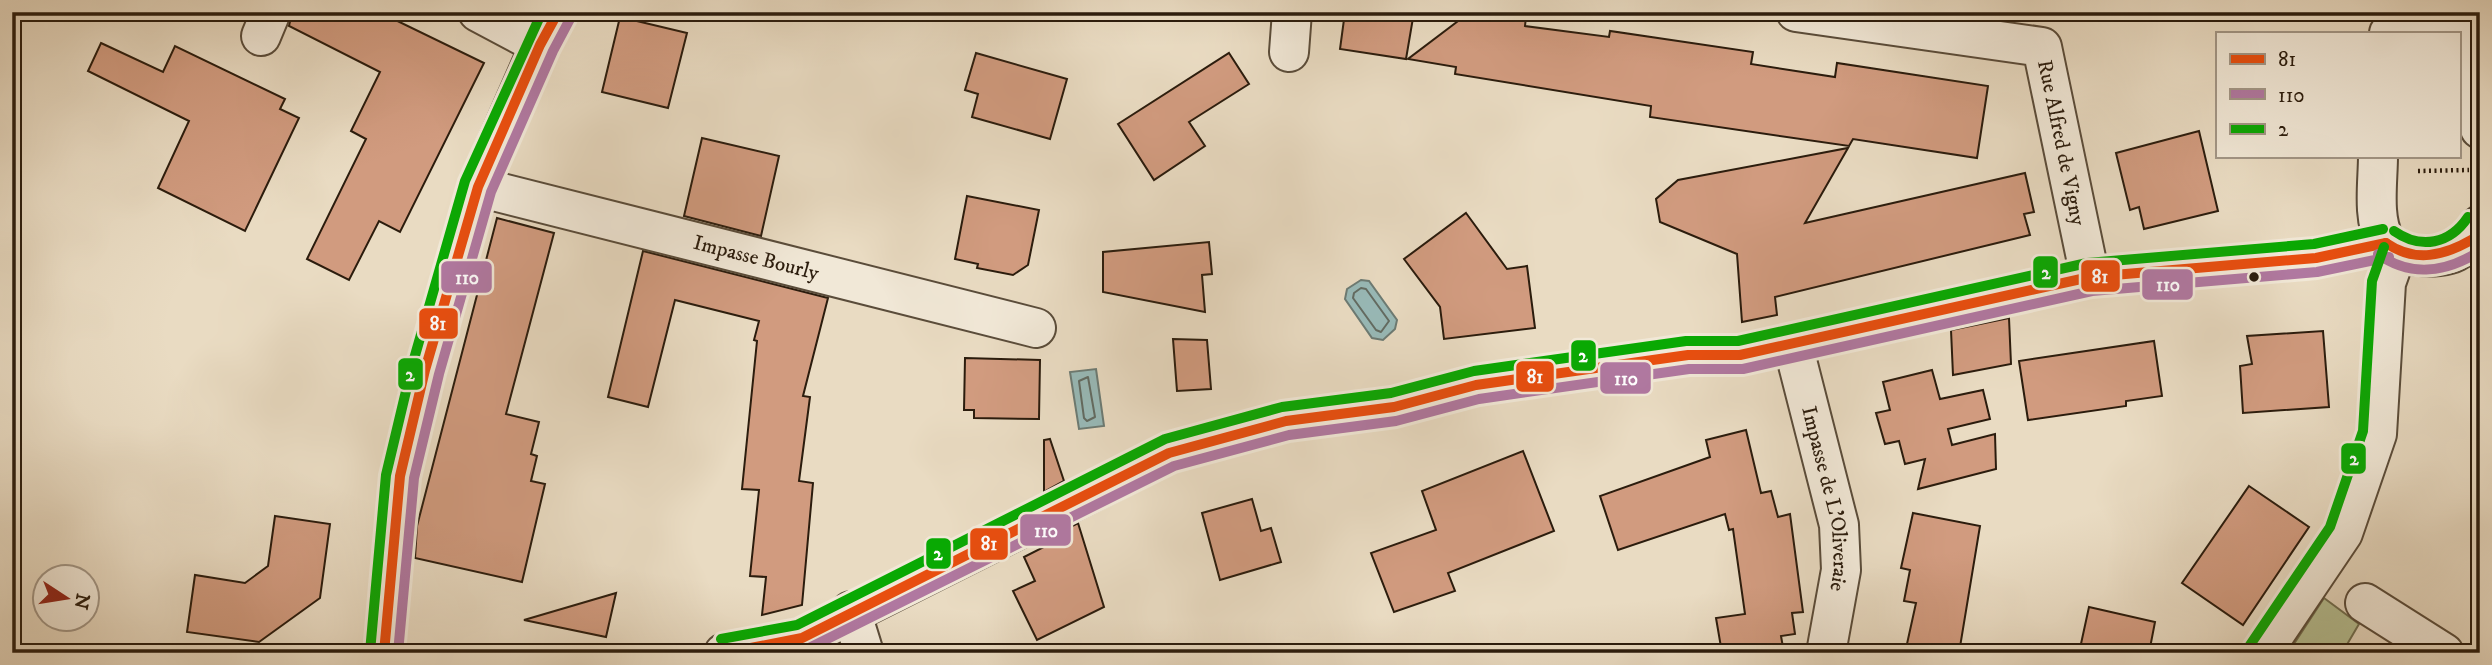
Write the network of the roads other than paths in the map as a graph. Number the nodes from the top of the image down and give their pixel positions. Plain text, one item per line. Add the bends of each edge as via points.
1 (478, 12) edge
2 (1292, 12) edge
3 (1796, 12) edge
4 (2429, 23) edge
5 (549, 28) edge
6 (2451, 32) edge
7 (2460, 36) edge
8 (1289, 52) dead end
9 (2480, 129) edge
10 (2378, 164) edge
11 (478, 187) junction
12 (2477, 237) edge
13 (2391, 248) junction
14 (2090, 277) junction
15 (1036, 328) dead end
16 (1793, 345) junction
17 (2365, 603) dead end
18 (851, 611) junction
19 (384, 653) edge
20 (724, 653) edge
21 (864, 653) edge
22 (1825, 653) edge
23 (2262, 653) edge
24 (2444, 653) edge

1 - 5 street
2 - 8 street
3 - 14 street, Rue Alfred de Vigny via 2042,47
4 - 6 street
5 - 11 street
7 - 9 street via 2465,38 2478,88
10 - 13 street via 2379,222
11 - 15 street, Impasse Bourly
11 - 19 street via 400,476
12 - 13 street via 2453,253 2420,256
13 - 14 street
13 - 23 street via 2377,434 2343,533
14 - 16 street
16 - 18 street via 1476,385 1394,407 1286,421 1169,453
16 - 22 street, Impasse de L'Oliveraie via 1839,525 1841,570
17 - 24 street
18 - 20 street via 802,638
18 - 21 street

